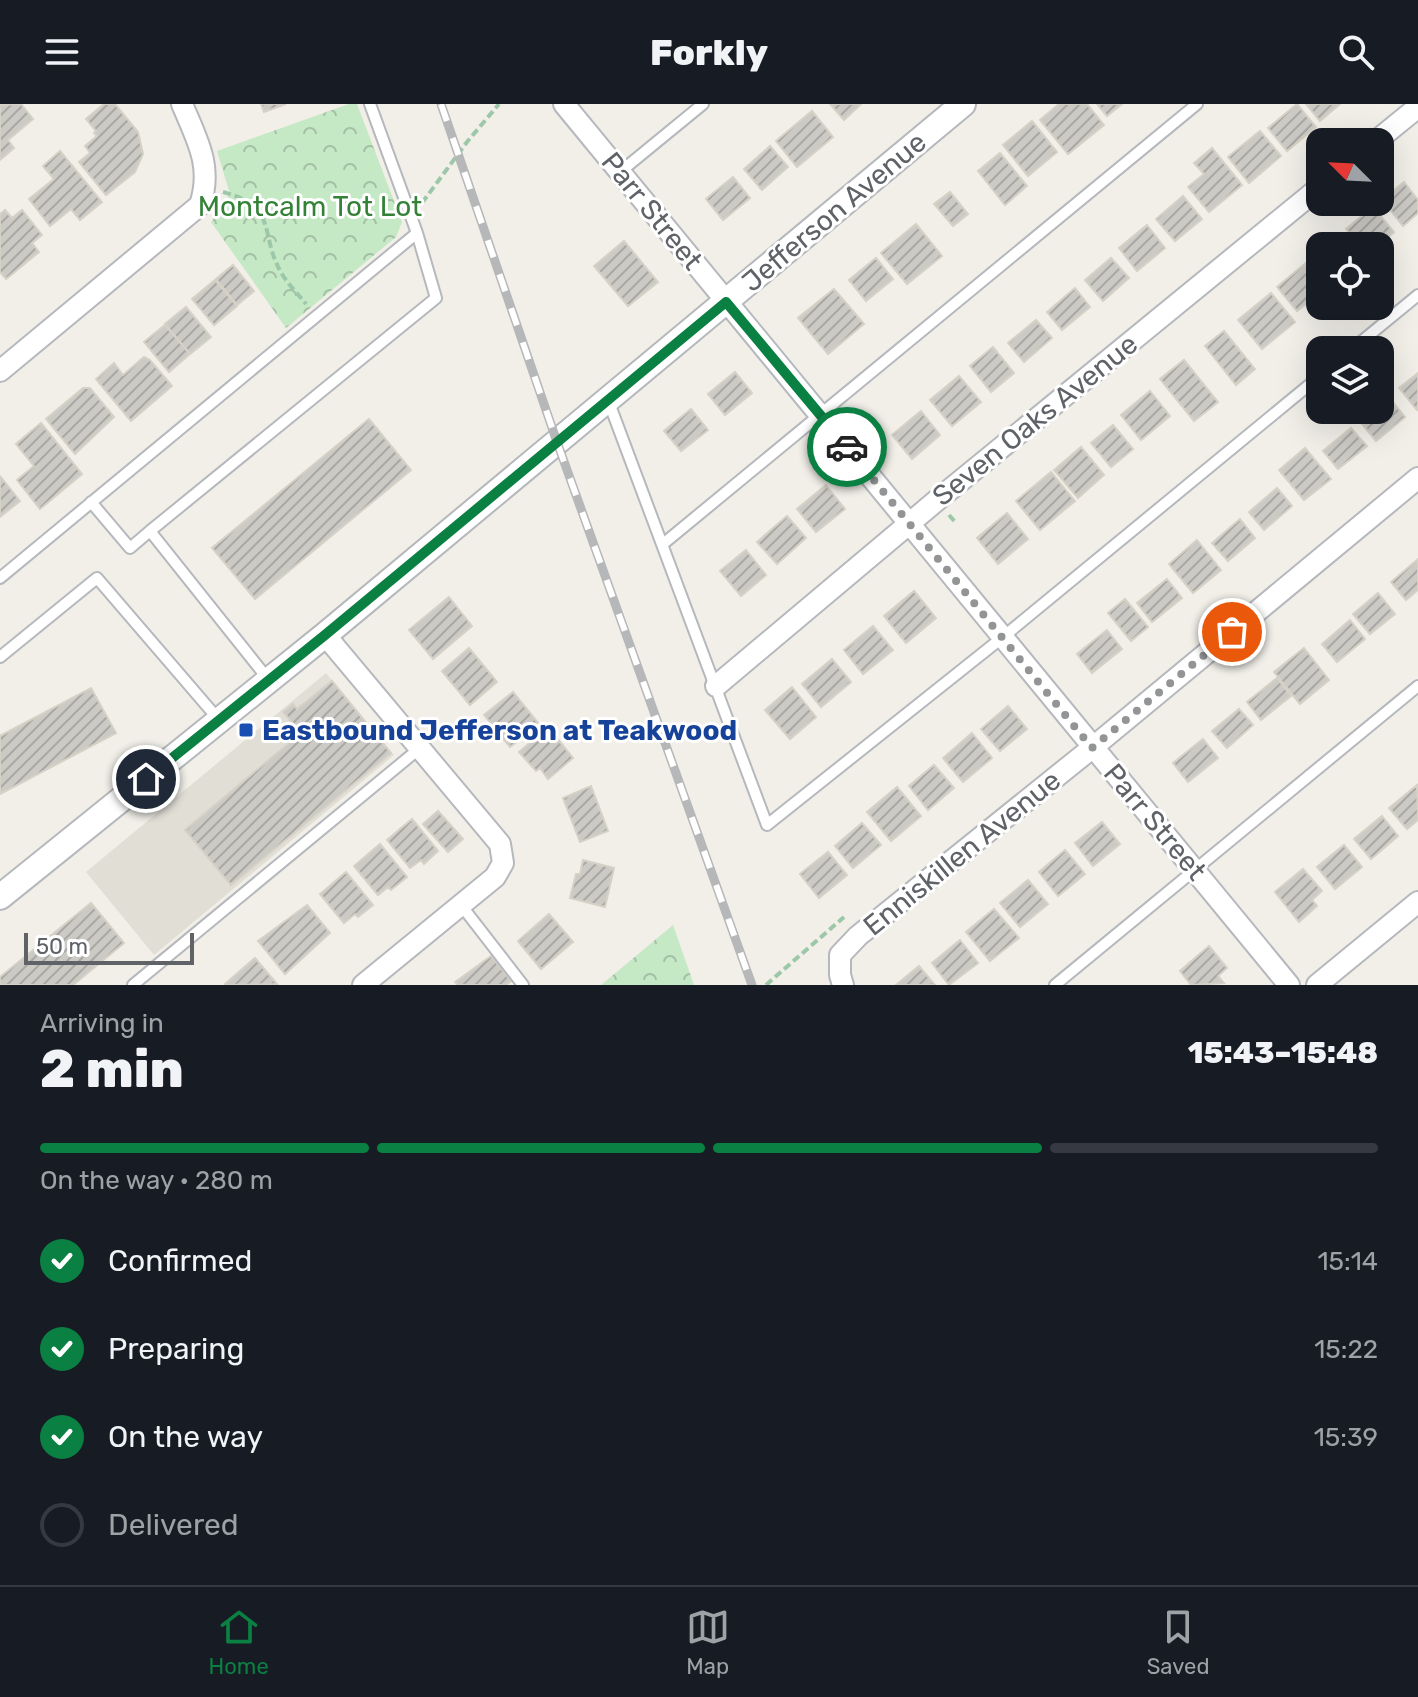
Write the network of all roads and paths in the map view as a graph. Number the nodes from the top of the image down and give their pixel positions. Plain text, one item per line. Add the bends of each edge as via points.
1 (182, 104) edge
2 (370, 104) edge
3 (499, 104) edge
4 (564, 104) edge
5 (703, 104) edge
6 (963, 104) edge
7 (1197, 104) edge
8 (1418, 107) edge
9 (1392, 128) edge
10 (620, 172) junction
11 (206, 187) junction
12 (1306, 198) edge
13 (411, 217) junction
14 (417, 233) junction
15 (1418, 295) edge
16 (726, 302) junction
17 (316, 317) junction
18 (1368, 336) edge
19 (0, 371) edge
20 (1306, 388) edge
21 (608, 399) junction
22 (820, 414) junction
23 (1418, 478) edge
24 (91, 502) junction
25 (909, 524) junction
26 (150, 531) junction
27 (663, 544) junction
28 (0, 578) edge
29 (325, 635) junction
30 (1003, 637) junction
31 (0, 657) edge
32 (269, 680) junction
33 (716, 686) junction
34 (1418, 686) edge
35 (219, 720) junction
36 (420, 748) junction
37 (1092, 748) junction
38 (1196, 869) junction
39 (0, 897) edge
40 (1418, 902) edge
41 (461, 905) junction
42 (849, 913) dead end
43 (133, 985) edge
44 (363, 985) edge
45 (523, 985) edge
46 (766, 985) edge
47 (843, 985) edge
48 (1055, 985) edge
49 (1289, 985) edge
50 (1317, 985) edge

1 - 11 street via 204,157
2 - 13 lane
3 - 13 path
4 - 10 street, Parr Street
5 - 10 lane
6 - 16 street, Jefferson Avenue
7 - 22 lane
8 - 9 street
10 - 16 street, Parr Street
11 - 17 path via 246,198 255,206 281,273
11 - 19 street via 200,205 180,224
12 - 25 street, Seven Oaks Avenue
13 - 14 lane
14 - 17 lane
14 - 26 lane via 436,298
15 - 18 lane
16 - 21 street, Jefferson Avenue
16 - 22 street, Parr Street
17 - 24 lane
20 - 30 lane
21 - 27 lane
21 - 29 street, Jefferson Avenue
22 - 25 street, Parr Street
22 - 27 lane
23 - 37 street, Enniskillen Avenue
24 - 26 lane via 130,548
24 - 28 lane
25 - 30 street, Parr Street
25 - 33 street, Seven Oaks Avenue
26 - 32 lane
27 - 33 lane
29 - 32 street, Jefferson Avenue
29 - 36 street
30 - 33 lane via 767,825
30 - 37 street, Parr Street
31 - 35 lane via 97,578
32 - 35 street, Jefferson Avenue
34 - 38 lane
35 - 39 street, Jefferson Avenue
36 - 41 street via 500,844 503,863 495,877
36 - 43 lane
37 - 38 street, Parr Street
37 - 47 street, Enniskillen Avenue via 858,936 840,955
38 - 48 lane
38 - 49 street, Parr Street
40 - 50 street
41 - 44 street
41 - 45 lane
42 - 46 path

